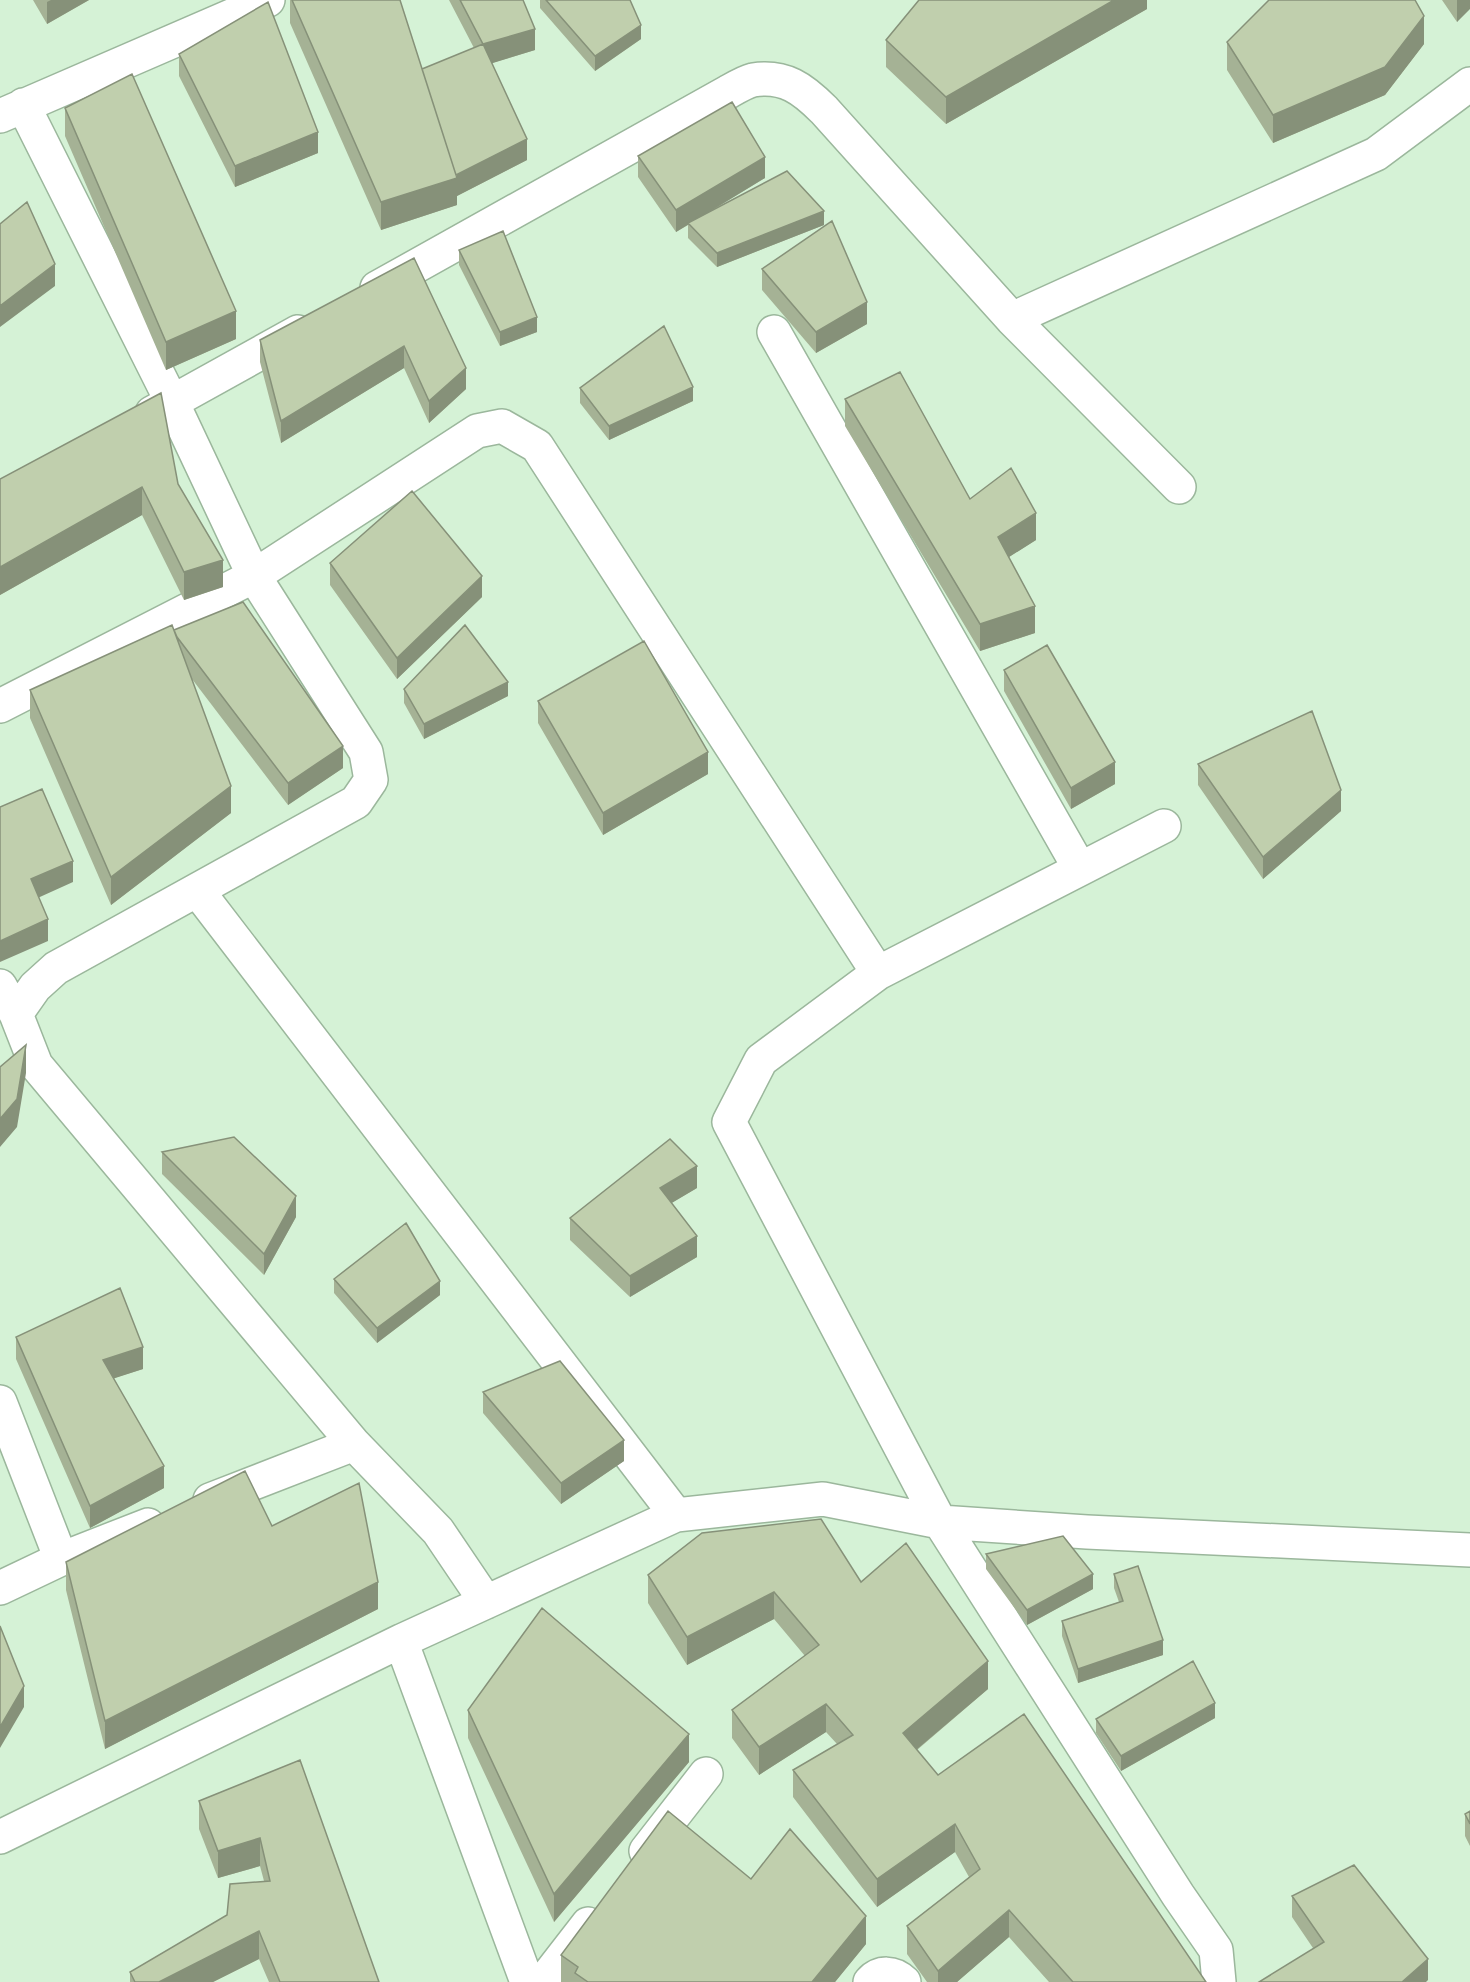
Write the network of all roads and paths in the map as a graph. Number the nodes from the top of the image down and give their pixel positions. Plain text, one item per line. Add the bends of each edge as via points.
1 (268, 0) edge
2 (1470, 84) edge
3 (12, 111) edge
4 (1012, 319) junction
5 (774, 332) dead end
6 (172, 402) junction
7 (122, 428) edge
8 (1179, 487) dead end
9 (254, 576) junction
10 (0, 706) edge
11 (1164, 826) dead end
12 (1080, 869) junction
13 (197, 890) junction
14 (878, 973) junction
15 (0, 986) edge
16 (16, 1014) junction
17 (0, 1401) edge
18 (354, 1444) junction
19 (676, 1515) junction
20 (940, 1522) junction
21 (1470, 1550) edge
22 (61, 1559) junction
23 (0, 1588) edge
24 (486, 1602) junction
25 (401, 1641) junction
26 (706, 1774) dead end
27 (0, 1837) edge
28 (628, 1873) edge
29 (607, 1900) edge
30 (527, 1982) edge
31 (543, 1982) edge
32 (870, 1982) edge
33 (904, 1982) edge
34 (1219, 1982) edge

1 - 3 street
2 - 4 street via 1376,154
3 - 6 street
4 - 6 street via 804,91 779,80 752,80
4 - 8 street
5 - 12 street
6 - 7 street
6 - 9 street
9 - 10 street
9 - 13 street via 366,752 371,780 356,802
9 - 14 street via 477,431 502,426 537,446
11 - 12 street
12 - 14 street
13 - 16 street via 56,968 35,987
13 - 19 street
14 - 20 street via 761,1060 729,1122
15 - 16 street
16 - 18 street via 36,1065
17 - 22 street
18 - 22 street
18 - 24 street via 438,1531
19 - 20 street via 823,1499
19 - 24 street
20 - 21 street
20 - 34 street via 1216,1950
22 - 23 street
24 - 25 street
25 - 27 street
25 - 30 street
26 - 28 street
29 - 31 street
32 - 33 street via 883,1974 893,1974

